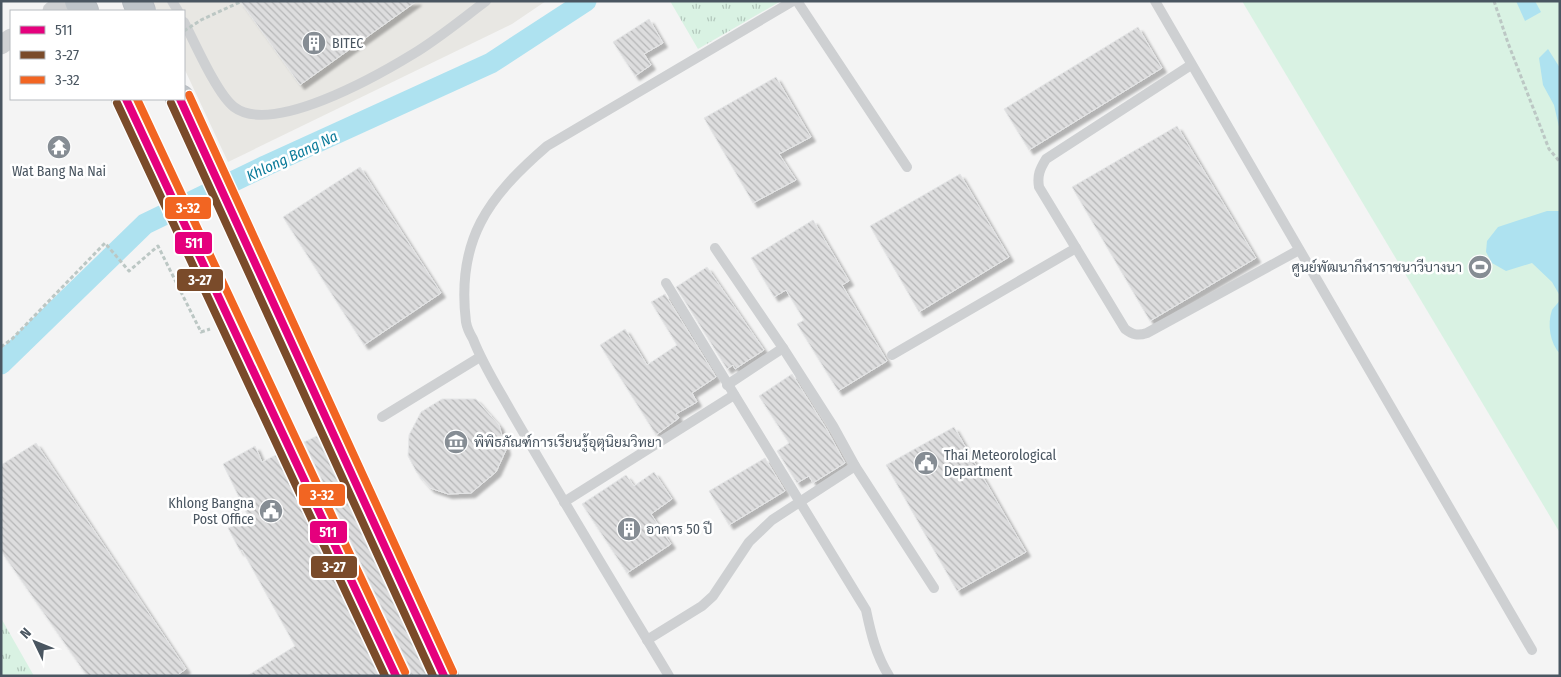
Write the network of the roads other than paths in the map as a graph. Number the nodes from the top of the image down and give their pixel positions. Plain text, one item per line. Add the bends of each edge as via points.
1 (67, 1) edge
2 (486, 1) edge
3 (795, 1) edge
4 (1155, 1) edge
5 (54, 10) edge
6 (185, 24) edge
7 (1191, 65) junction
8 (126, 100) edge
9 (180, 100) edge
10 (906, 167) dead end
11 (715, 248) dead end
12 (1076, 248) junction
13 (1299, 250) junction
14 (666, 283) dead end
15 (783, 348) junction
16 (892, 356) dead end
17 (480, 357) junction
18 (727, 385) junction
19 (734, 395) junction
20 (382, 417) dead end
21 (854, 466) junction
22 (564, 502) junction
23 (800, 503) junction
24 (934, 588) dead end
25 (647, 640) junction
26 (1532, 650) dead end
27 (396, 676) edge
28 (444, 676) edge
29 (668, 676) edge
30 (889, 676) edge

1 - 5 street
2 - 6 lane via 414,54 351,88 297,109 258,115 234,107 223,96
3 - 10 lane
3 - 17 lane via 547,146 499,192 481,219 470,244 464,281 466,324
4 - 7 lane
7 - 12 lane via 1043,163 1038,177 1039,187
7 - 13 lane
8 - 27 highway
9 - 28 highway
11 - 15 lane
12 - 13 lane via 1125,329 1139,336
12 - 16 lane
13 - 26 lane
14 - 18 lane
15 - 18 lane
15 - 21 lane via 833,426
17 - 20 lane
17 - 22 lane
18 - 19 lane
19 - 22 lane
19 - 23 lane
21 - 23 lane
21 - 24 lane
22 - 25 lane
23 - 25 lane via 772,520 749,542 713,596 702,606
23 - 30 lane via 866,610 879,659
25 - 29 lane

